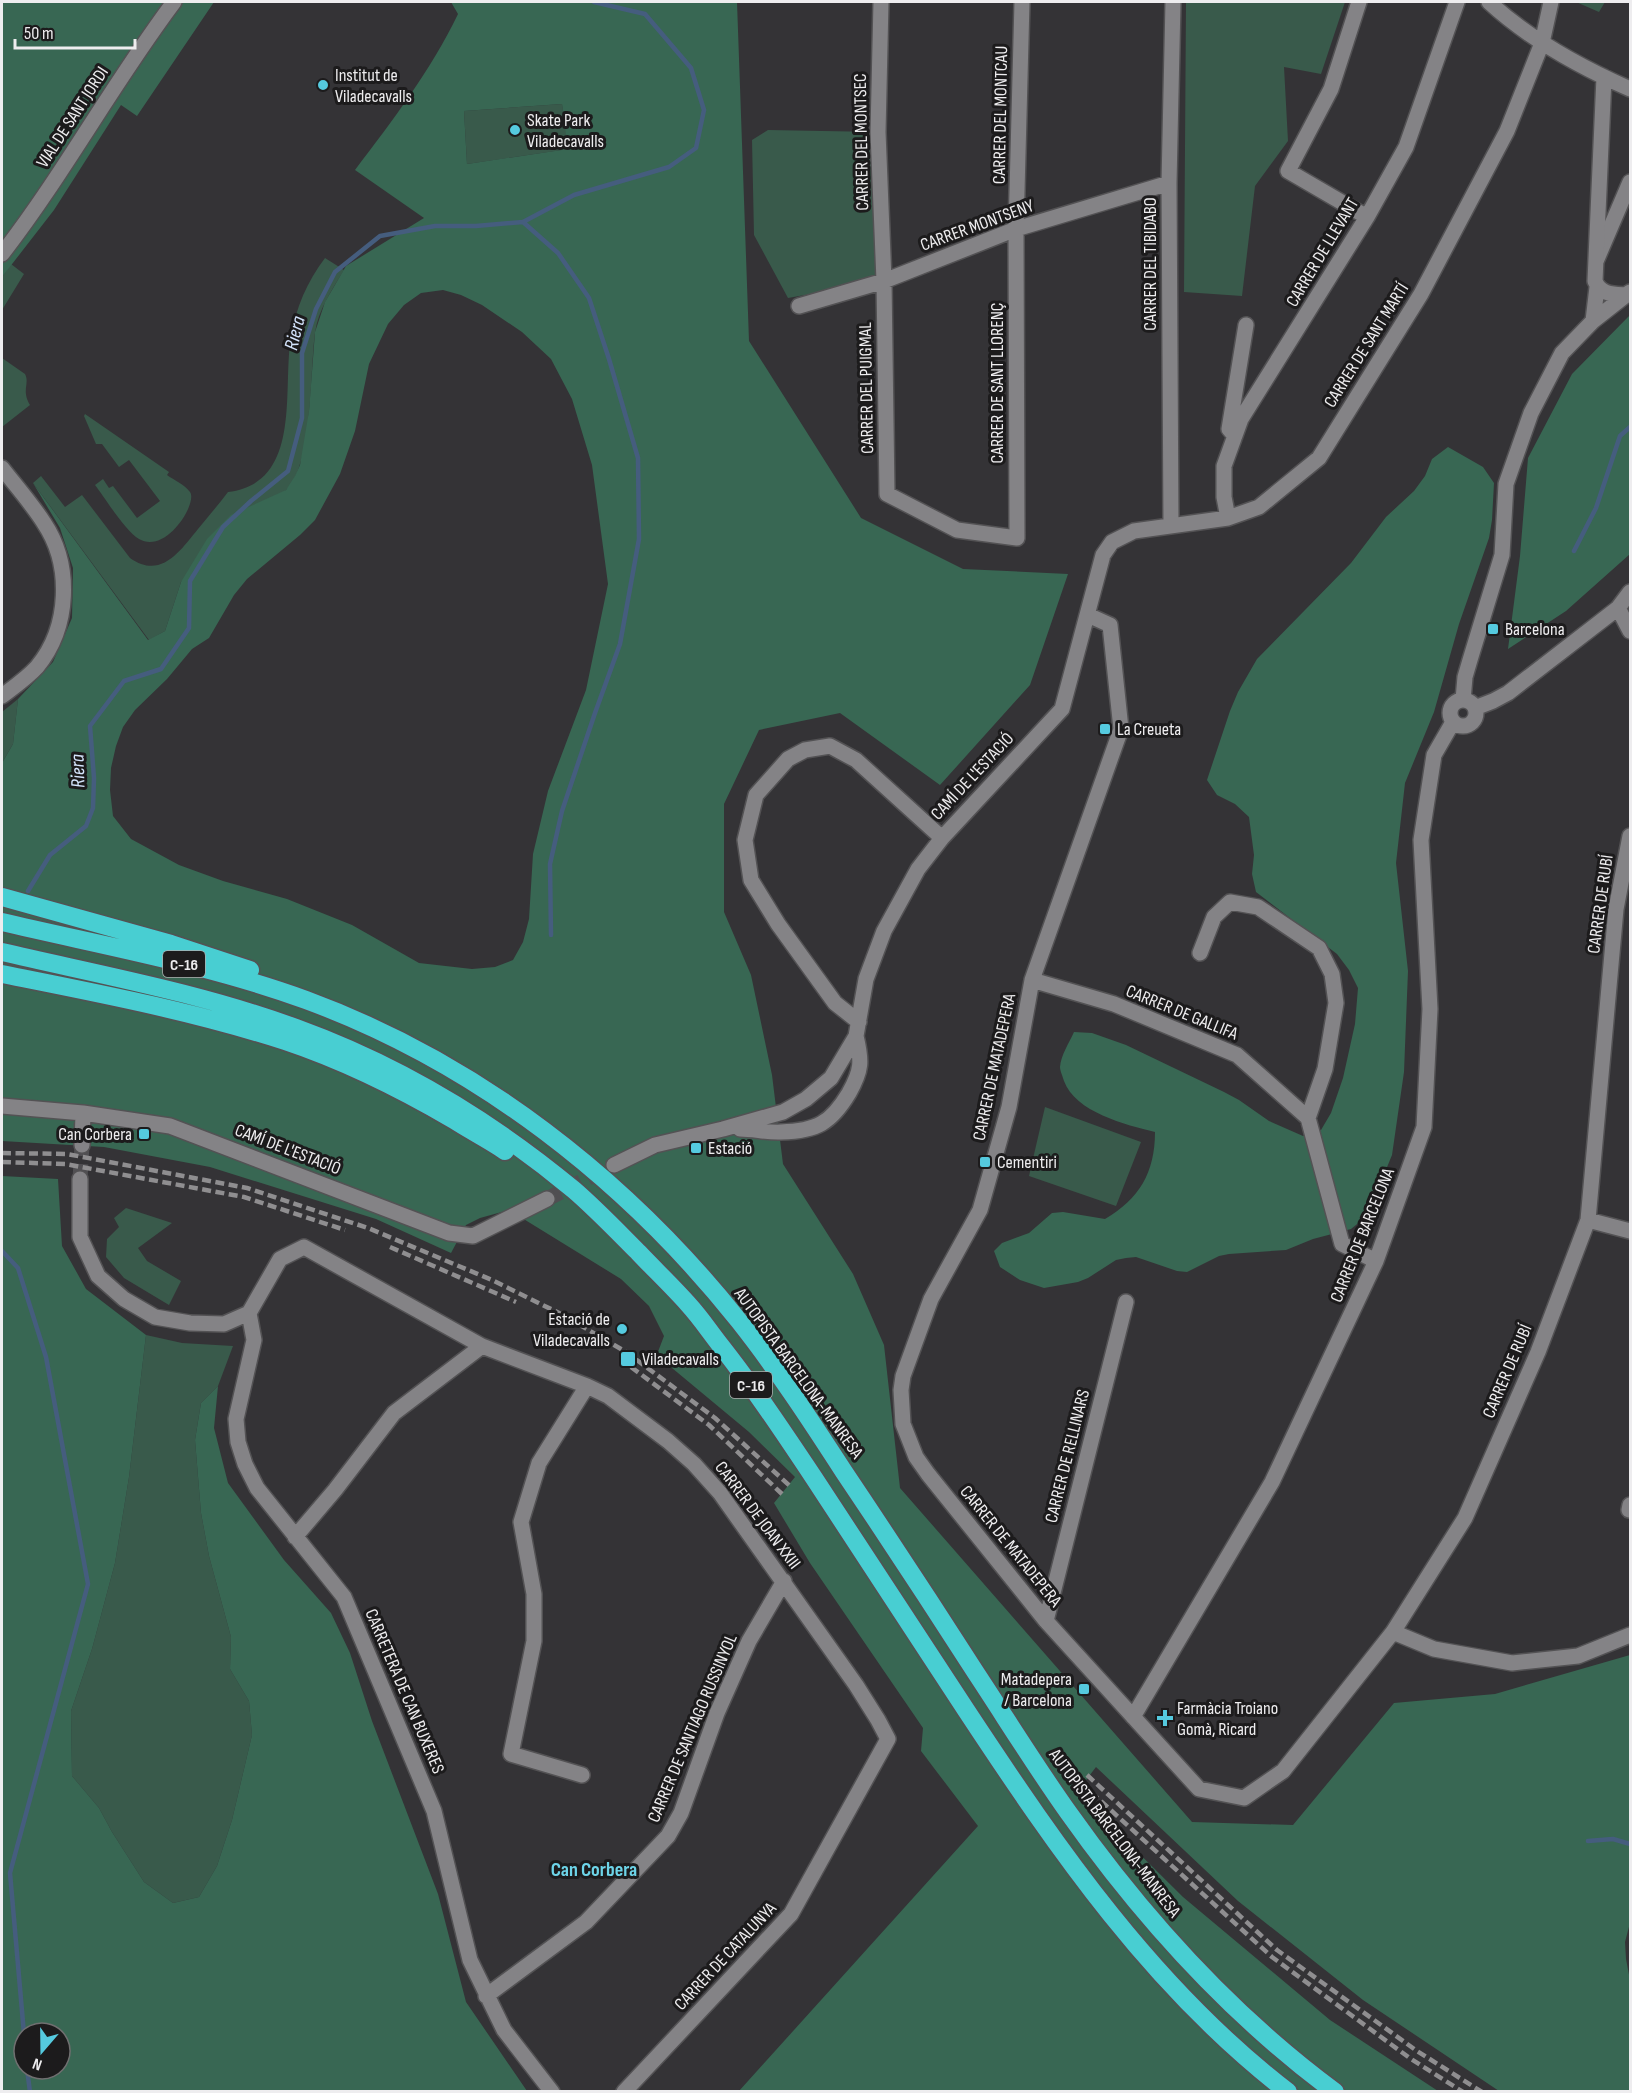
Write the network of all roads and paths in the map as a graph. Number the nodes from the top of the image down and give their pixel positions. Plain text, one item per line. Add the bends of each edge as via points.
1 (174, 2) edge
2 (881, 2) edge
3 (1022, 2) edge
4 (1173, 2) edge
5 (1359, 2) edge
6 (1456, 2) edge
7 (1489, 2) edge
8 (1551, 2) edge
9 (1542, 43) junction
10 (1610, 80) junction
11 (1630, 88) edge
12 (1630, 182) edge
13 (1169, 183) junction
14 (1367, 217) junction
15 (1016, 229) junction
16 (2, 254) edge
17 (1594, 264) junction
18 (884, 281) junction
19 (1597, 287) junction
20 (1628, 293) edge
21 (799, 306) dead end
22 (1593, 321) junction
23 (1246, 325) dead end
24 (1235, 436) junction
25 (2, 468) edge
26 (887, 494) joint
27 (1228, 518) junction
28 (1171, 526) junction
29 (1112, 542) joint
30 (1630, 592) edge
31 (1618, 608) junction
32 (1088, 615) junction
33 (1630, 631) edge
34 (2, 696) edge
35 (1469, 704) junction
36 (1454, 722) junction
37 (1630, 836) edge
38 (942, 838) junction
39 (2, 897) edge
40 (2, 922) edge
41 (2, 952) edge
42 (1200, 953) dead end
43 (2, 974) edge
44 (1032, 980) junction
45 (352, 1019) junction
46 (857, 1029) junction
47 (2, 1106) edge
48 (83, 1113) junction
49 (1308, 1118) junction
50 (723, 1129) junction
51 (82, 1145) tunnel mouth
52 (614, 1165) tunnel mouth
53 (80, 1179) tunnel mouth
54 (548, 1199) tunnel mouth
55 (1588, 1220) junction
56 (616, 1230) junction
57 (1630, 1231) edge
58 (1376, 1261) junction
59 (1126, 1302) dead end
60 (249, 1313) junction
61 (482, 1346) junction
62 (587, 1386) junction
63 (295, 1537) junction
64 (784, 1581) junction
65 (1046, 1621) junction
66 (1393, 1632) junction
67 (1630, 1635) edge
68 (1133, 1717) junction
69 (888, 1739) joint
70 (582, 1775) dead end
71 (1199, 1789) joint
72 (486, 1996) junction
73 (552, 2091) edge
74 (624, 2091) edge
75 (1288, 2091) edge
76 (1335, 2091) edge

1 - 16 street, VIAL DE SANT JORDI
2 - 18 street, CARRER DEL MONTSEC via 878,132
3 - 15 street, CARRER DEL MONTCAU
4 - 13 street, CARRER DEL TIBIDABO
5 - 14 street via 1331,89 1288,171
6 - 14 street, CARRER DE LLEVANT via 1406,147
7 - 9 street
8 - 9 street, CARRER DE SANT MARTÍ
9 - 10 street
9 - 27 street, CARRER DE SANT MARTÍ via 1507,131 1421,294 1319,458 1259,507
10 - 11 street
10 - 17 street
12 - 17 street
13 - 15 street, CARRER MONTSENY
13 - 28 street, CARRER DEL TIBIDABO
14 - 24 street, CARRER DE LLEVANT via 1241,419
15 - 18 street, CARRER MONTSENY
15 - 26 street, CARRER DE SANT LLORENÇ via 1017,538 957,530
17 - 19 street
18 - 21 street, CARRER MONTSENY
18 - 26 street, CARRER DEL PUIGMAL
19 - 20 street via 1609,294
19 - 22 street
20 - 22 street
22 - 35 street via 1562,353 1531,413 1506,484 1502,555 1467,668
23 - 24 street via 1228,429
24 - 27 street, CARRER DE LLEVANT via 1224,466
25 - 34 street via 45,524 61,565 64,586 62,611 49,649 33,671
27 - 28 street, CARRER DE SANT MARTÍ
28 - 29 street, CARRER DE SANT MARTÍ via 1134,531
29 - 32 street, CAMÍ DE L'ESTACIÓ via 1103,555
30 - 31 street
31 - 33 street
31 - 35 street via 1508,693 1493,701
32 - 38 street, CAMÍ DE L'ESTACIÓ via 1062,709
32 - 44 street, CARRER DE MATADEPERA via 1110,625 1121,729
35 - 36 street via 1456,702 1451,707
35 - 36 street via 1475,718 1463,726
36 - 58 street, CARRER DE BARCELONA via 1434,755 1421,840 1430,1009 1424,1127
37 - 55 street, CARRER DE RUBÍ via 1616,909
38 - 46 street, CAMÍ DE L'ESTACIÓ via 918,869 884,931 866,979
38 - 46 street via 856,760 830,746 805,750 788,759 756,795 745,840 751,880 778,924
39 - 45 highway via 228,962 282,983
40 - 45 highway, AUTOPISTA BARCELONA-MANRESA / C-16 via 224,974
41 - 56 highway, C-16 via 217,1002 350,1050 451,1102 512,1141
42 - 49 street via 1214,917 1230,902 1258,907 1319,948 1332,974 1336,1003 1325,1070
43 - 56 highway via 211,1019 334,1059 423,1102 501,1148
44 - 49 street, CARRER DE GALLIFA via 1114,1004 1237,1055
44 - 65 street, CARRER DE MATADEPERA via 1009,1107 980,1210 931,1299 903,1376 900,1406 916,1457
45 - 76 highway, AUTOPISTA BARCELONA-MANRESA / C-16 via 400,1041 528,1118 596,1171 658,1228 769,1361 1061,1802 1122,1884 1170,1941 1252,2024
46 - 50 street, CAMÍ DE L'ESTACIÓ via 831,1078 806,1099 783,1112
46 - 50 street, CAMÍ DE L'ESTACIÓ via 859,1075 839,1110 818,1127 780,1132
47 - 48 street, CAMÍ DE L'ESTACIÓ
48 - 51 street
48 - 54 street, CAMÍ DE L'ESTACIÓ via 170,1126 449,1233 473,1236
49 - 58 street via 1342,1244
50 - 52 street, CAMÍ DE L'ESTACIÓ via 655,1145
53 - 60 street via 80,1237 98,1276 124,1299 155,1317 190,1323 224,1324
55 - 57 street
55 - 66 street, CARRER DE RUBÍ via 1538,1352 1465,1518
56 - 75 highway, C-16 via 690,1306 746,1378 1035,1816 1085,1883 1146,1958 1194,2008
58 - 68 street, CARRER DE BARCELONA via 1272,1482
59 - 65 street, CARRER DE RELLINARS
60 - 61 street, CARRER DE JOAN XXIII via 280,1259 304,1247
60 - 63 street, CARRETERA DE CAN BUXERES via 254,1340 237,1419 238,1442 257,1488
61 - 62 street, CARRER DE JOAN XXIII
61 - 63 street via 394,1413
62 - 64 street, CARRER DE JOAN XXIII via 608,1396 694,1464
62 - 70 street via 539,1463 521,1522 534,1594 534,1641 511,1754
63 - 72 street, CARRETERA DE CAN BUXERES via 344,1597 362,1636 434,1811 470,1960
64 - 69 street, CARRER DE JOAN XXIII
64 - 72 street, CARRER DE SANTIAGO RUSSINYOL via 749,1641 717,1713 681,1813 668,1836 586,1922
65 - 68 street, CARRER DE MATADEPERA
66 - 67 street via 1434,1649 1512,1663 1578,1656
66 - 71 street, CARRER DE RUBÍ via 1283,1770 1244,1798
68 - 71 street, CARRER DE MATADEPERA
69 - 74 street, CARRER DE CATALUNYA via 791,1914
72 - 73 street, CARRETERA DE CAN BUXERES via 504,2031

